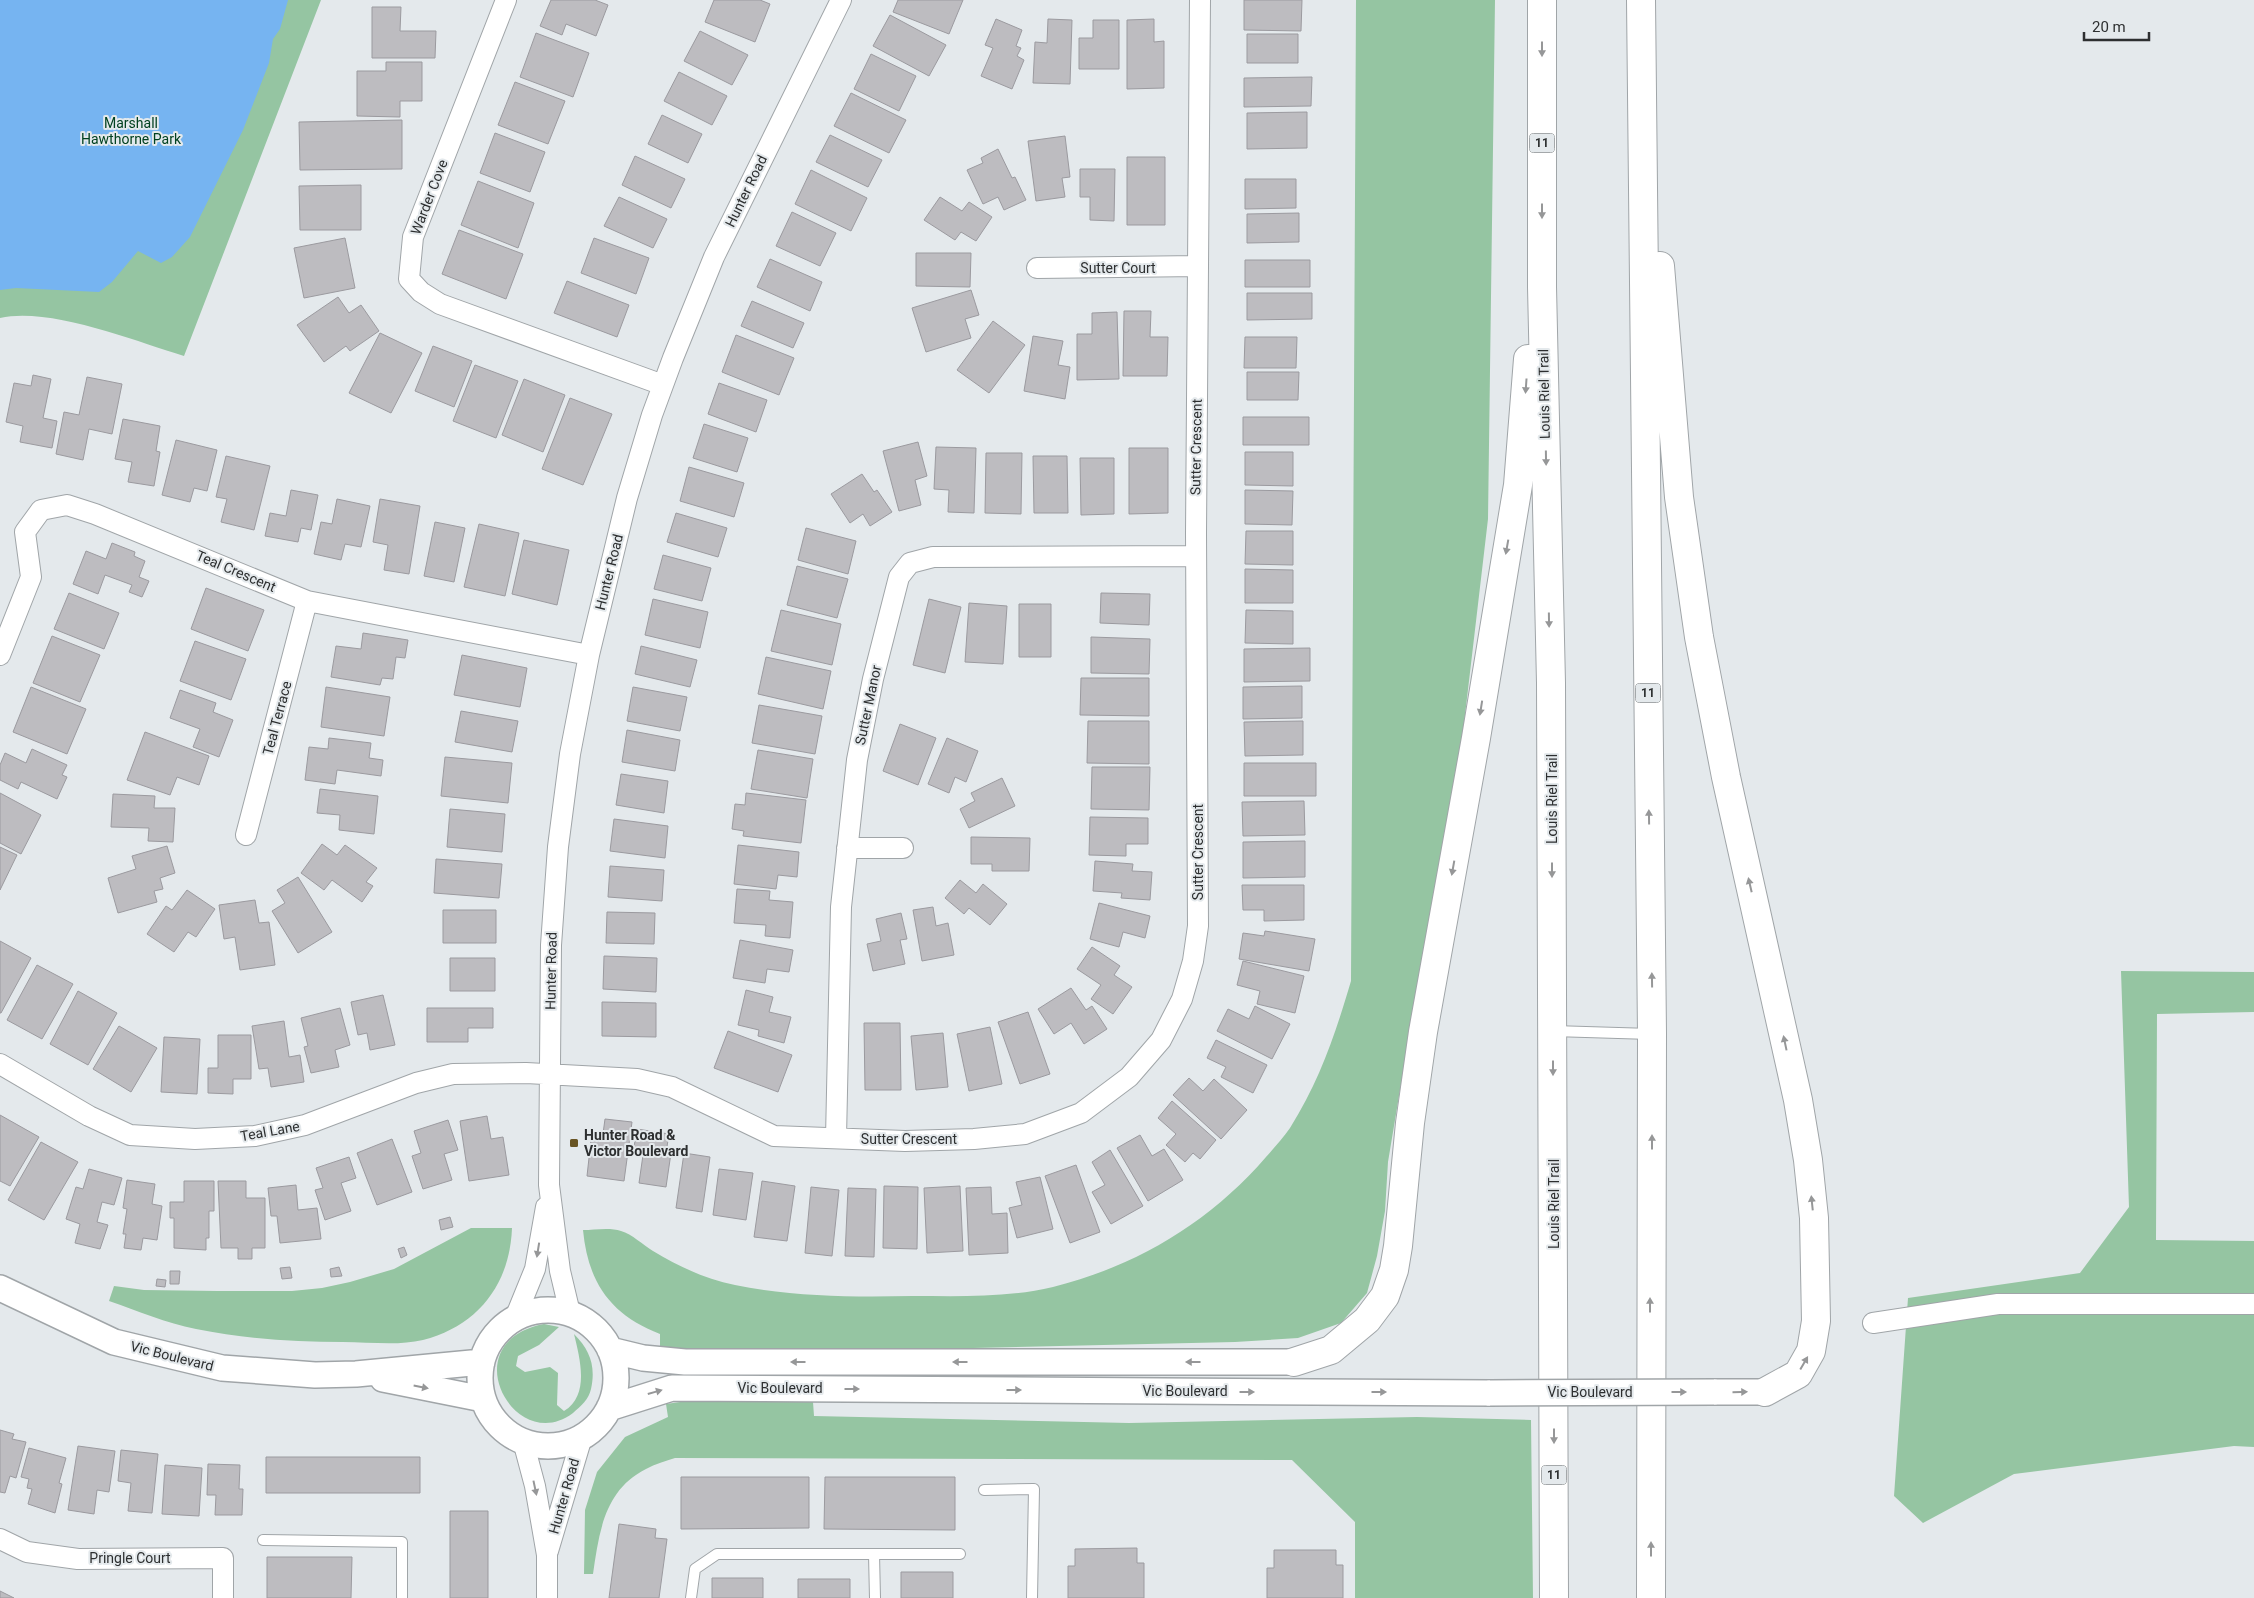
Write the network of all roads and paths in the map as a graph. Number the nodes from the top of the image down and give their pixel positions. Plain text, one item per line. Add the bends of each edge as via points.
1 (506, 0) edge
2 (841, 0) edge
3 (1200, 0) edge
4 (1542, 0) edge
5 (1641, 0) edge
6 (1641, 32) junction
7 (1198, 266) junction
8 (1037, 268) dead end
9 (1542, 287) junction
10 (663, 385) junction
11 (1196, 556) junction
12 (307, 601) junction
13 (0, 655) edge
14 (589, 656) junction
15 (246, 835) dead end
16 (846, 848) junction
17 (903, 848) dead end
18 (1553, 1031) junction
19 (1652, 1034) junction
20 (0, 1064) edge
21 (550, 1073) junction
22 (836, 1138) junction
23 (549, 1185) junction
24 (0, 1288) edge
25 (2254, 1304) edge
26 (570, 1313) junction
27 (515, 1318) junction
28 (1873, 1323) dead end
29 (610, 1350) junction
30 (482, 1362) junction
31 (1294, 1362) joint
32 (356, 1374) junction
33 (1765, 1392) joint
34 (483, 1399) junction
35 (609, 1408) junction
36 (582, 1437) junction
37 (523, 1441) junction
38 (984, 1490) dead end
39 (0, 1539) edge
40 (263, 1540) dead end
41 (874, 1554) junction
42 (960, 1554) dead end
43 (547, 1556) junction
44 (223, 1598) edge
45 (402, 1598) edge
46 (547, 1598) edge
47 (691, 1598) edge
48 (875, 1598) edge
49 (1032, 1598) edge
50 (1554, 1598) edge
51 (1651, 1598) edge

1 - 10 street, Warder Cove via 413,237 409,279 421,292 440,304
2 - 10 street, Hunter Road via 714,257
3 - 7 street, Sutter Crescent
4 -> 9 highway, Louis Riel Trail / 11
5 - 6 highway, 11
19 -> 6 highway, 11
33 -> 6 highway via 1798,1374 1811,1351 1816,1321 1814,1218 1798,1100 1698,637 1679,497
7 - 8 street, Sutter Court
7 - 11 street, Sutter Crescent
9 -> 18 highway, Louis Riel Trail / 11 via 1551,683
9 -> 31 highway via 1530,328 1518,485 1423,1032 1394,1270 1385,1296 1368,1320 1331,1350
10 - 14 street, Hunter Road via 628,498
11 - 16 street, Sutter Manor via 933,557 910,563 899,577 873,680 857,760
11 - 22 street, Sutter Crescent via 1198,926 1193,961 1182,1000 1162,1040 1129,1077 1082,1113 1025,1134 905,1141
12 - 13 street, Teal Crescent via 120,523 68,505 41,510 25,532 30,577
12 - 14 street, Teal Crescent
12 - 15 street, Teal Terrace
14 - 21 street, Hunter Road via 570,754 558,847 551,945
16 - 17 street
16 - 22 street, Sutter Manor via 841,907
18 - 19 lane
18 -> 50 highway, Louis Riel Trail / 11
51 -> 19 highway, 11
20 - 21 street, Teal Lane via 89,1116 130,1135 195,1139 255,1136 305,1125 416,1083 453,1074
21 - 22 street, Sutter Crescent via 636,1080 672,1087 774,1136
21 - 23 street, Hunter Road
23 - 26 street, Hunter Road via 560,1271
23 -> 27 street, Hunter Road via 535,1269
24 - 32 street, Vic Boulevard via 114,1342 222,1368 314,1375
25 - 28 street via 1998,1304
26 - 27 street via 551,1310
26 - 29 street via 600,1334
27 - 30 street via 489,1344
31 -> 29 street, Vic Boulevard via 685,1362 643,1358
29 - 35 street via 616,1369 615,1389
30 - 32 street, Vic Boulevard
30 - 34 street
32 -> 34 street, Vic Boulevard
35 -> 33 street, Vic Boulevard, bridge via 672,1388
34 - 37 street via 492,1417
35 - 36 street
36 - 37 street via 563,1444
36 - 43 street, Hunter Road
37 -> 43 street, Hunter Road via 535,1486
38 - 49 lane via 1034,1490
39 - 44 street, Pringle Court via 27,1552 78,1559 224,1558
40 - 45 lane via 402,1542
41 - 42 lane
41 - 47 lane via 716,1554 695,1570
41 - 48 lane
43 - 46 street, Hunter Road

